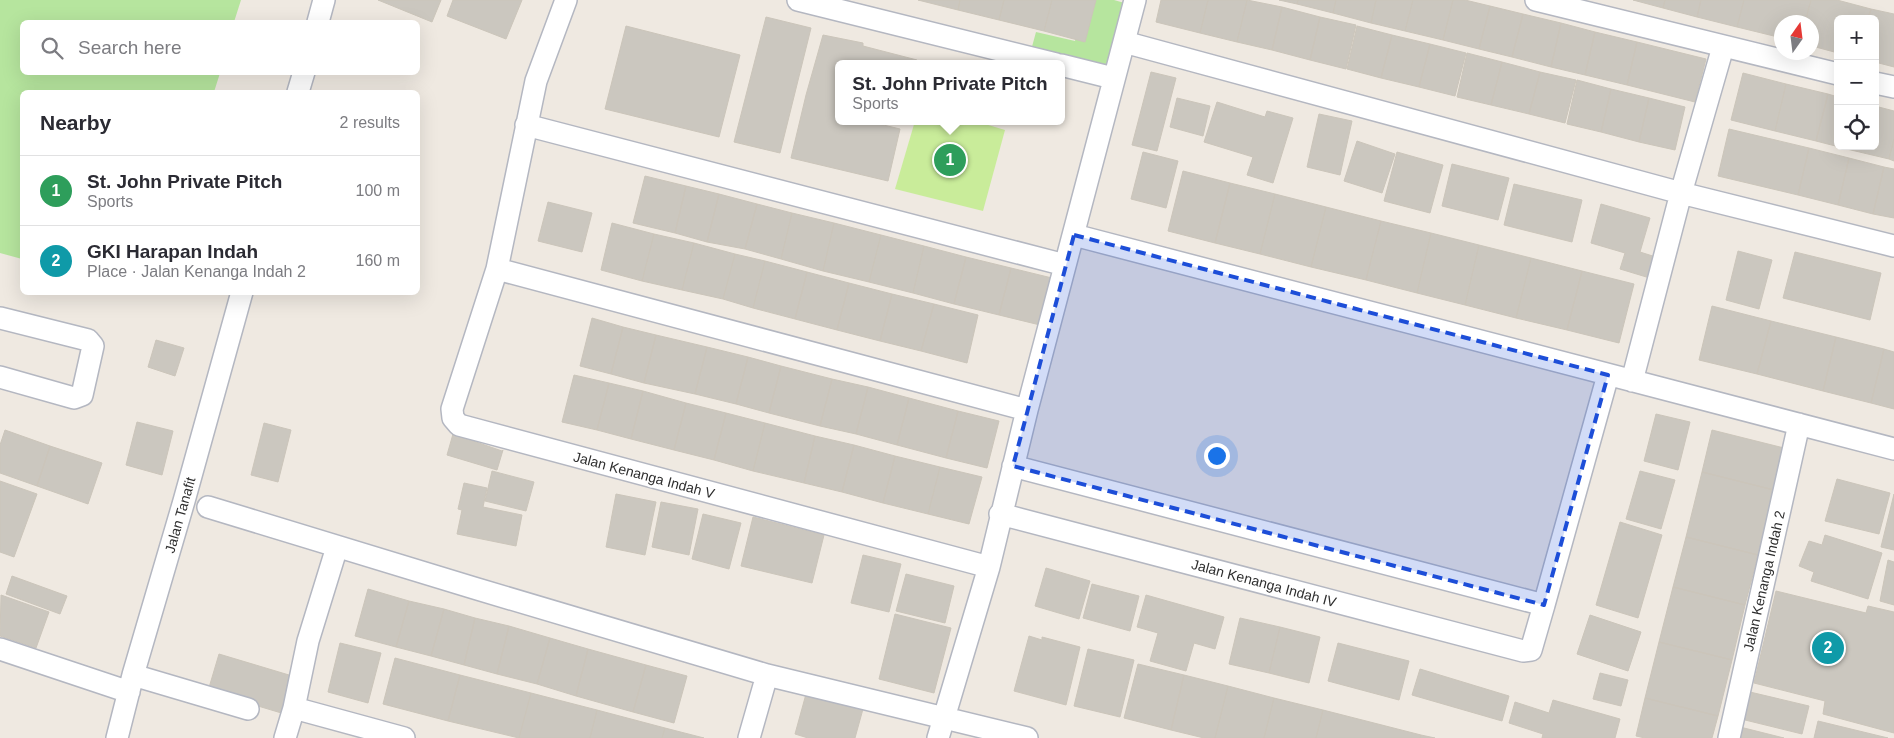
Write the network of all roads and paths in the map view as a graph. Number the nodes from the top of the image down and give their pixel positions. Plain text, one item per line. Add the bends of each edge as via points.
1 (324, 0) edge
2 (566, 0) edge
3 (798, 0) edge
4 (1135, 0) edge
5 (1536, 0) edge
6 (319, 20) edge
7 (1124, 42) junction
8 (1723, 47) junction
9 (1040, 60) edge
10 (1065, 66) edge
11 (1834, 73) edge
12 (303, 75) edge
13 (1113, 78) junction
14 (1879, 84) edge
15 (1894, 87) edge
16 (299, 90) edge
17 (526, 125) junction
18 (1681, 193) junction
19 (1074, 235) junction
20 (1894, 246) edge
21 (1065, 265) junction
22 (497, 269) junction
23 (241, 295) edge
24 (0, 318) edge
25 (1608, 375) junction
26 (0, 377) edge
27 (1632, 381) junction
28 (1027, 410) junction
29 (1799, 424) junction
30 (1894, 449) edge
31 (1013, 466) junction
32 (208, 507) dead end
33 (1000, 514) junction
34 (337, 547) junction
35 (989, 567) junction
36 (1544, 605) junction
37 (0, 649) edge
38 (767, 675) junction
39 (131, 683) junction
40 (294, 708) junction
41 (248, 709) dead end
42 (943, 717) junction
43 (116, 738) edge
44 (284, 738) edge
45 (404, 738) edge
46 (750, 738) edge
47 (938, 738) edge
48 (1027, 738) edge
49 (1729, 738) edge

1 - 6 street
2 - 17 street via 536,81
3 - 9 street
4 - 7 street
5 - 8 street
7 - 13 street
7 - 18 street
8 - 11 street
8 - 18 street
10 - 13 street
12 - 16 street
13 - 19 street
14 - 15 street
17 - 21 street
17 - 22 street
18 - 20 street
18 - 27 street
19 - 21 street
19 - 25 street
21 - 28 street
22 - 28 street
22 - 35 street, Jalan Kenanga Indah V via 452,408 453,418 459,425
23 - 39 street, Jalan Tanafit
24 - 26 street via 88,340 93,346 82,395 78,398
25 - 27 street
25 - 36 street
27 - 29 street
28 - 31 street
29 - 30 street
29 - 49 street, Jalan Kenanga Indah 2
31 - 33 street
31 - 36 street
32 - 34 street
33 - 35 street
33 - 36 street, Jalan Kenanga Indah IV via 1527,652 1531,650
34 - 38 street
34 - 40 street via 308,641
35 - 42 street
37 - 39 street
38 - 42 street
38 - 46 street
39 - 41 street
39 - 43 street, Jalan Tanafit
40 - 44 street
40 - 45 street
42 - 47 street
42 - 48 street

